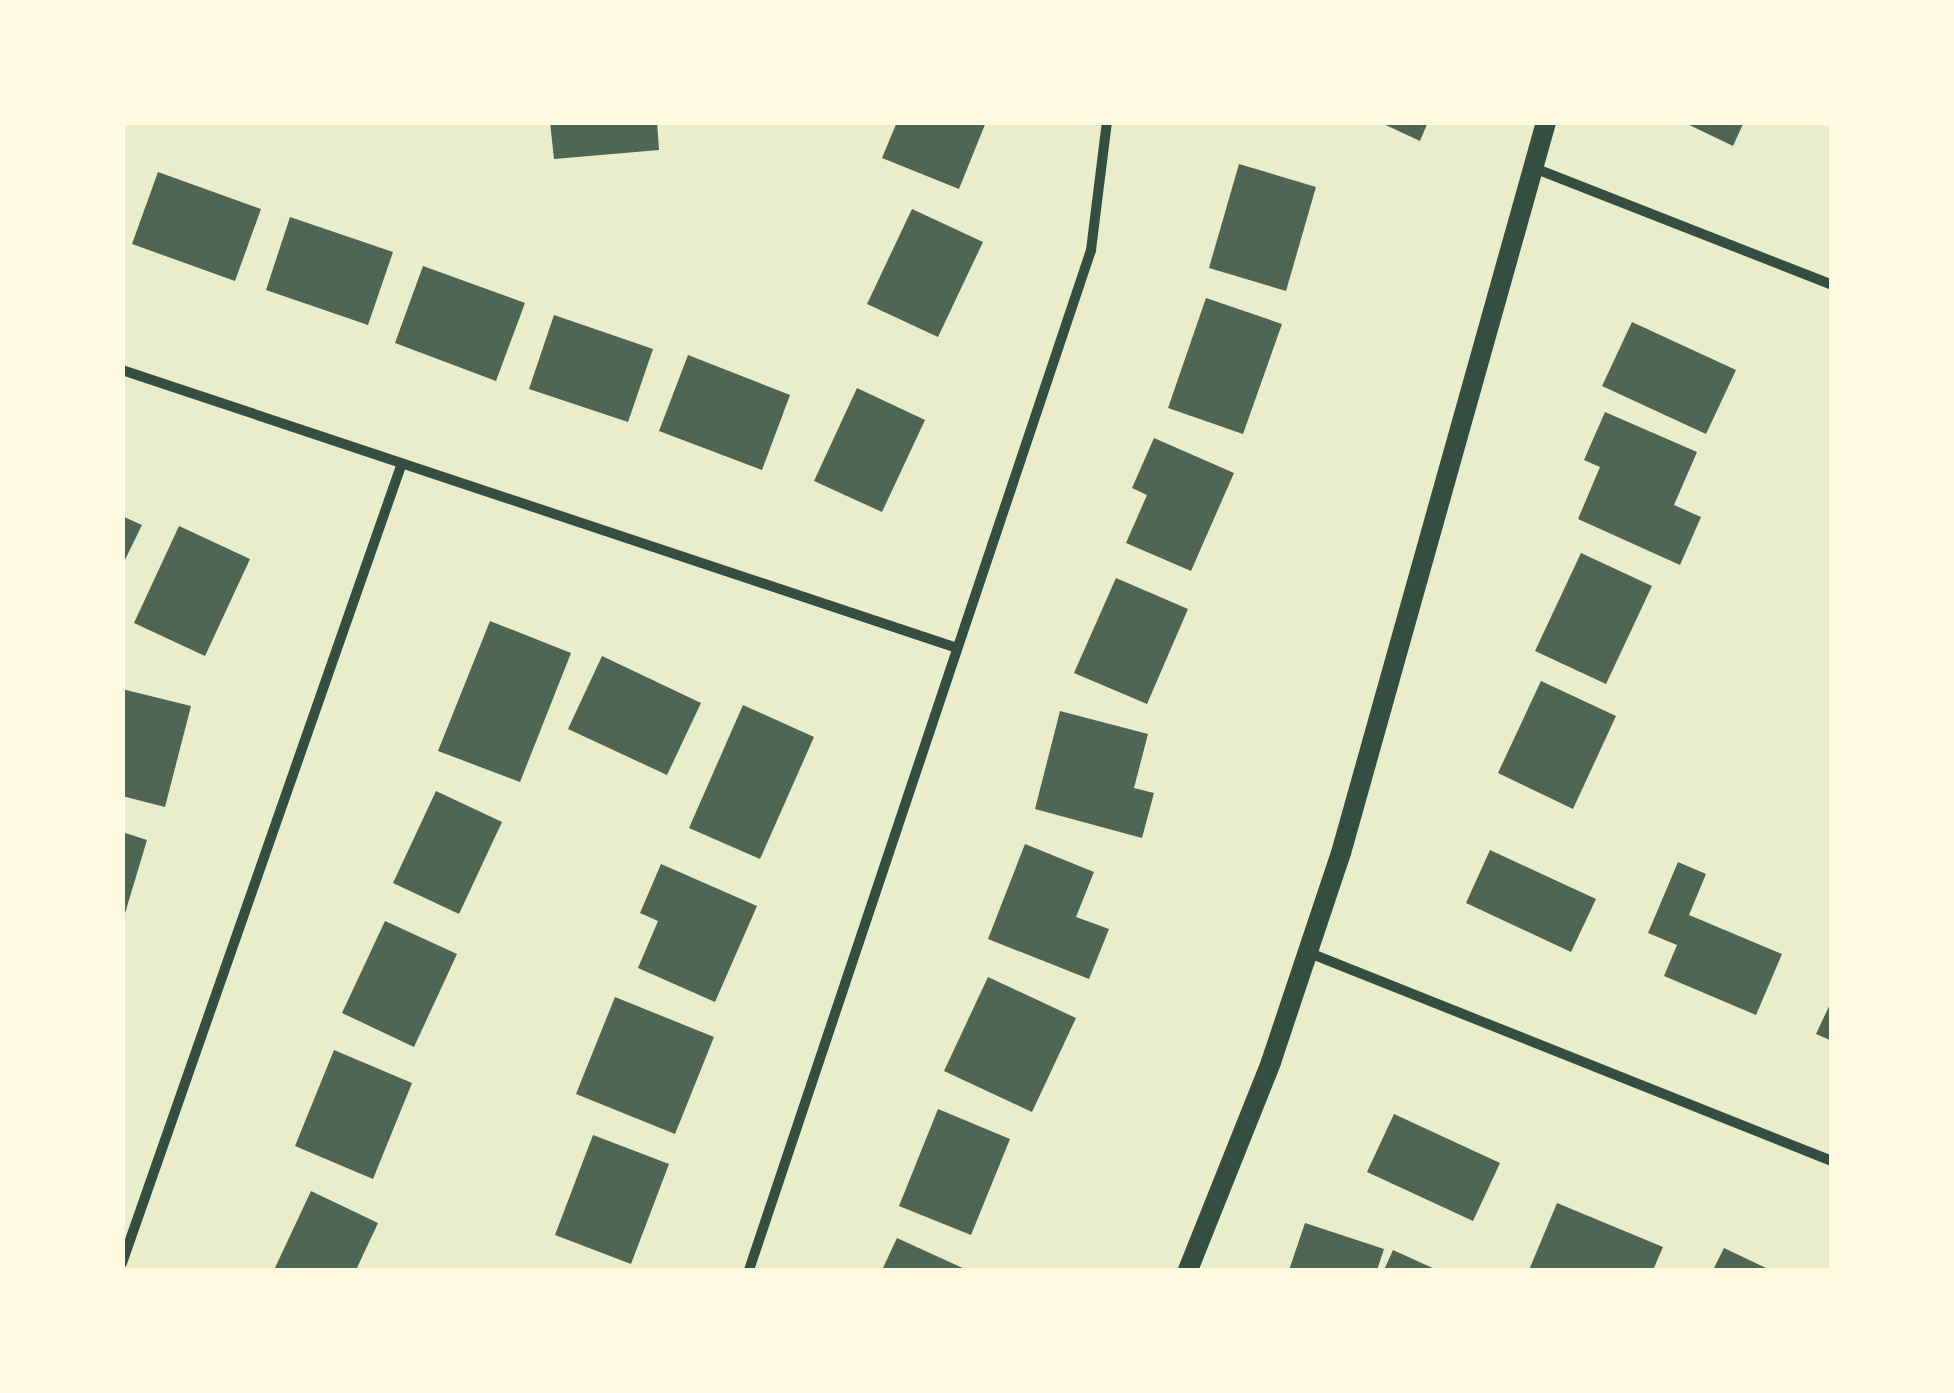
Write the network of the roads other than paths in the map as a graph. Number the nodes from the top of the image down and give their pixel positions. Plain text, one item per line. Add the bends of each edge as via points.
1 (1107, 122) edge
2 (1546, 122) edge
3 (1534, 168) junction
4 (1832, 285) edge
5 (122, 370) edge
6 (401, 466) junction
7 (954, 646) junction
8 (1306, 952) junction
9 (1832, 1161) edge
10 (122, 1263) edge
11 (748, 1270) edge
12 (1188, 1270) edge

1 - 7 street via 1091,250
2 - 3 main road
3 - 4 street
3 - 8 main road via 1341,853
5 - 6 street
6 - 7 street
6 - 10 street
7 - 11 street
8 - 9 street
8 - 12 main road via 1271,1062

